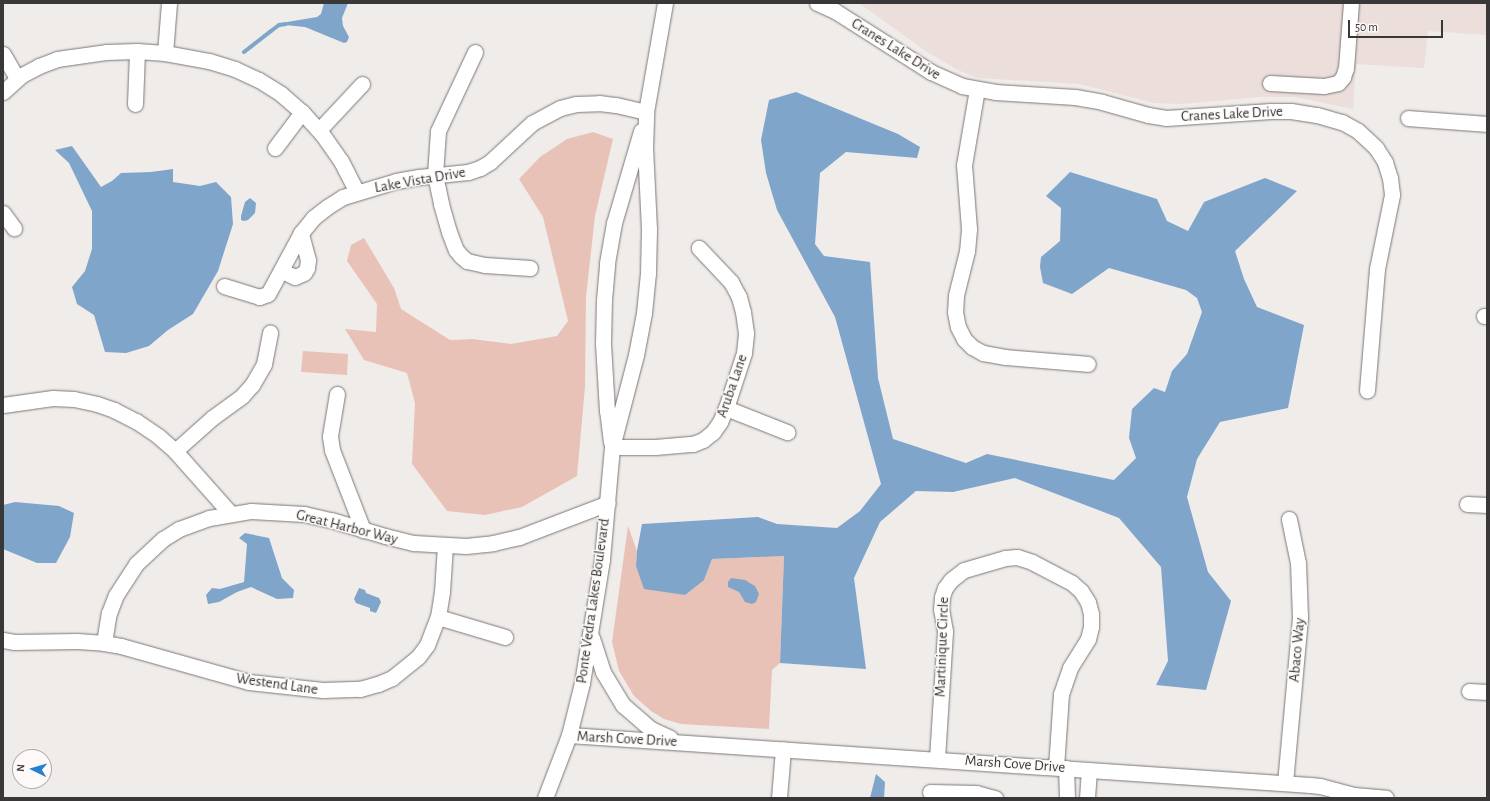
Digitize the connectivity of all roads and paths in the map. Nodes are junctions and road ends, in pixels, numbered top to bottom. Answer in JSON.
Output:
{"nodes":[{"id":1,"x":169,"y":3,"type":"edge"},
{"id":2,"x":665,"y":3,"type":"edge"},
{"id":3,"x":817,"y":3,"type":"edge"},
{"id":4,"x":1352,"y":3,"type":"edge"},
{"id":5,"x":137,"y":52,"type":"junction"},
{"id":6,"x":476,"y":52,"type":"dead end"},
{"id":7,"x":165,"y":53,"type":"junction"},
{"id":8,"x":3,"y":54,"type":"edge"},
{"id":9,"x":17,"y":78,"type":"junction"},
{"id":10,"x":1270,"y":83,"type":"dead end"},
{"id":11,"x":362,"y":84,"type":"dead end"},
{"id":12,"x":977,"y":89,"type":"junction"},
{"id":13,"x":3,"y":92,"type":"edge"},
{"id":14,"x":135,"y":104,"type":"dead end"},
{"id":15,"x":302,"y":112,"type":"junction"},
{"id":16,"x":646,"y":112,"type":"junction"},
{"id":17,"x":1408,"y":118,"type":"dead end"},
{"id":18,"x":1487,"y":124,"type":"edge"},
{"id":19,"x":319,"y":130,"type":"junction"},
{"id":20,"x":275,"y":148,"type":"dead end"},
{"id":21,"x":435,"y":176,"type":"junction"},
{"id":22,"x":358,"y":192,"type":"junction"},
{"id":23,"x":3,"y":213,"type":"edge"},
{"id":24,"x":14,"y":228,"type":"dead end"},
{"id":25,"x":301,"y":233,"type":"junction"},
{"id":26,"x":699,"y":248,"type":"dead end"},
{"id":27,"x":530,"y":268,"type":"dead end"},
{"id":28,"x":282,"y":271,"type":"junction"},
{"id":29,"x":224,"y":286,"type":"dead end"},
{"id":30,"x":270,"y":333,"type":"dead end"},
{"id":31,"x":1088,"y":364,"type":"dead end"},
{"id":32,"x":1368,"y":391,"type":"dead end"},
{"id":33,"x":337,"y":394,"type":"dead end"},
{"id":34,"x":3,"y":405,"type":"edge"},
{"id":35,"x":726,"y":408,"type":"junction"},
{"id":36,"x":787,"y":432,"type":"dead end"},
{"id":37,"x":612,"y":447,"type":"junction"},
{"id":38,"x":175,"y":451,"type":"junction"},
{"id":39,"x":608,"y":503,"type":"junction"},
{"id":40,"x":1467,"y":504,"type":"dead end"},
{"id":41,"x":1487,"y":505,"type":"edge"},
{"id":42,"x":231,"y":514,"type":"junction"},
{"id":43,"x":1289,"y":519,"type":"dead end"},
{"id":44,"x":363,"y":530,"type":"junction"},
{"id":45,"x":445,"y":546,"type":"junction"},
{"id":46,"x":438,"y":618,"type":"junction"},
{"id":47,"x":592,"y":634,"type":"junction"},
{"id":48,"x":505,"y":637,"type":"dead end"},
{"id":49,"x":7,"y":642,"type":"edge"},
{"id":50,"x":104,"y":643,"type":"junction"},
{"id":51,"x":1469,"y":691,"type":"dead end"},
{"id":52,"x":1487,"y":692,"type":"edge"},
{"id":53,"x":569,"y":735,"type":"junction"},
{"id":54,"x":684,"y":742,"type":"junction"},
{"id":55,"x":783,"y":749,"type":"junction"},
{"id":56,"x":937,"y":759,"type":"junction"},
{"id":57,"x":1061,"y":767,"type":"junction"},
{"id":58,"x":1089,"y":770,"type":"junction"},
{"id":59,"x":1285,"y":783,"type":"junction"},
{"id":60,"x":930,"y":792,"type":"dead end"},
{"id":61,"x":545,"y":798,"type":"edge"},
{"id":62,"x":779,"y":798,"type":"edge"},
{"id":63,"x":995,"y":798,"type":"edge"},
{"id":64,"x":1067,"y":798,"type":"edge"},
{"id":65,"x":1087,"y":798,"type":"edge"},
{"id":66,"x":1386,"y":798,"type":"edge"}],
"edges":[{"from":1,"to":7,"type":"street"},
{"from":2,"to":16,"type":"street","name":"Ponte Vedra Lakes Boulevard"},
{"from":3,"to":12,"type":"street","name":"Cranes Lake Drive"},
{"from":4,"to":10,"type":"street"},
{"from":5,"to":7,"type":"street"},
{"from":5,"to":9,"type":"street"},
{"from":5,"to":14,"type":"street"},
{"from":6,"to":21,"type":"street"},
{"from":7,"to":15,"type":"street"},
{"from":8,"to":9,"type":"street"},
{"from":9,"to":13,"type":"street"},
{"from":11,"to":19,"type":"street"},
{"from":12,"to":31,"type":"street"},
{"from":12,"to":32,"type":"street","name":"Cranes Lake Drive"},
{"from":15,"to":19,"type":"street"},
{"from":15,"to":20,"type":"street"},
{"from":16,"to":21,"type":"street","name":"Lake Vista Drive"},
{"from":16,"to":37,"type":"street","name":"Ponte Vedra Lakes Boulevard"},
{"from":16,"to":37,"type":"street","name":"Ponte Vedra Lakes Boulevard"},
{"from":17,"to":18,"type":"street"},
{"from":19,"to":22,"type":"street"},
{"from":21,"to":22,"type":"street","name":"Lake Vista Drive"},
{"from":21,"to":27,"type":"street"},
{"from":22,"to":25,"type":"street","name":"Lake Vista Drive"},
{"from":23,"to":24,"type":"street"},
{"from":25,"to":28,"type":"street","name":"Lake Vista Drive"},
{"from":25,"to":28,"type":"street"},
{"from":26,"to":35,"type":"street","name":"Aruba Lane"},
{"from":28,"to":29,"type":"street","name":"Lake Vista Drive"},
{"from":30,"to":38,"type":"street"},
{"from":33,"to":44,"type":"street"},
{"from":34,"to":38,"type":"street"},
{"from":35,"to":36,"type":"street"},
{"from":35,"to":37,"type":"street","name":"Aruba Lane"},
{"from":37,"to":39,"type":"street","name":"Ponte Vedra Lakes Boulevard"},
{"from":38,"to":42,"type":"street"},
{"from":39,"to":45,"type":"street","name":"Great Harbor Way"},
{"from":39,"to":47,"type":"street","name":"Ponte Vedra Lakes Boulevard"},
{"from":40,"to":41,"type":"street"},
{"from":42,"to":44,"type":"street","name":"Great Harbor Way"},
{"from":42,"to":50,"type":"street","name":"Great Harbor Way"},
{"from":43,"to":59,"type":"street","name":"Abaco Way"},
{"from":44,"to":45,"type":"street","name":"Great Harbor Way"},
{"from":45,"to":46,"type":"street","name":"Westend Lane"},
{"from":46,"to":48,"type":"street"},
{"from":46,"to":50,"type":"street","name":"Westend Lane"},
{"from":47,"to":53,"type":"street","name":"Ponte Vedra Lakes Boulevard"},
{"from":47,"to":54,"type":"street","name":"Marsh Cove Drive"},
{"from":49,"to":50,"type":"street","name":"Westend Lane"},
{"from":51,"to":52,"type":"street"},
{"from":53,"to":54,"type":"street","name":"Marsh Cove Drive"},
{"from":53,"to":61,"type":"street","name":"Ponte Vedra Lakes Boulevard"},
{"from":54,"to":55,"type":"street","name":"Marsh Cove Drive"},
{"from":55,"to":56,"type":"street","name":"Marsh Cove Drive"},
{"from":55,"to":62,"type":"street"},
{"from":56,"to":57,"type":"street","name":"Marsh Cove Drive"},
{"from":56,"to":57,"type":"street","name":"Martinique Circle"},
{"from":57,"to":58,"type":"street","name":"Marsh Cove Drive"},
{"from":57,"to":64,"type":"street","name":"Martinique Circle"},
{"from":58,"to":59,"type":"street","name":"Marsh Cove Drive"},
{"from":58,"to":65,"type":"street"},
{"from":59,"to":66,"type":"street","name":"Marsh Cove Drive"},
{"from":60,"to":63,"type":"street"}]}
